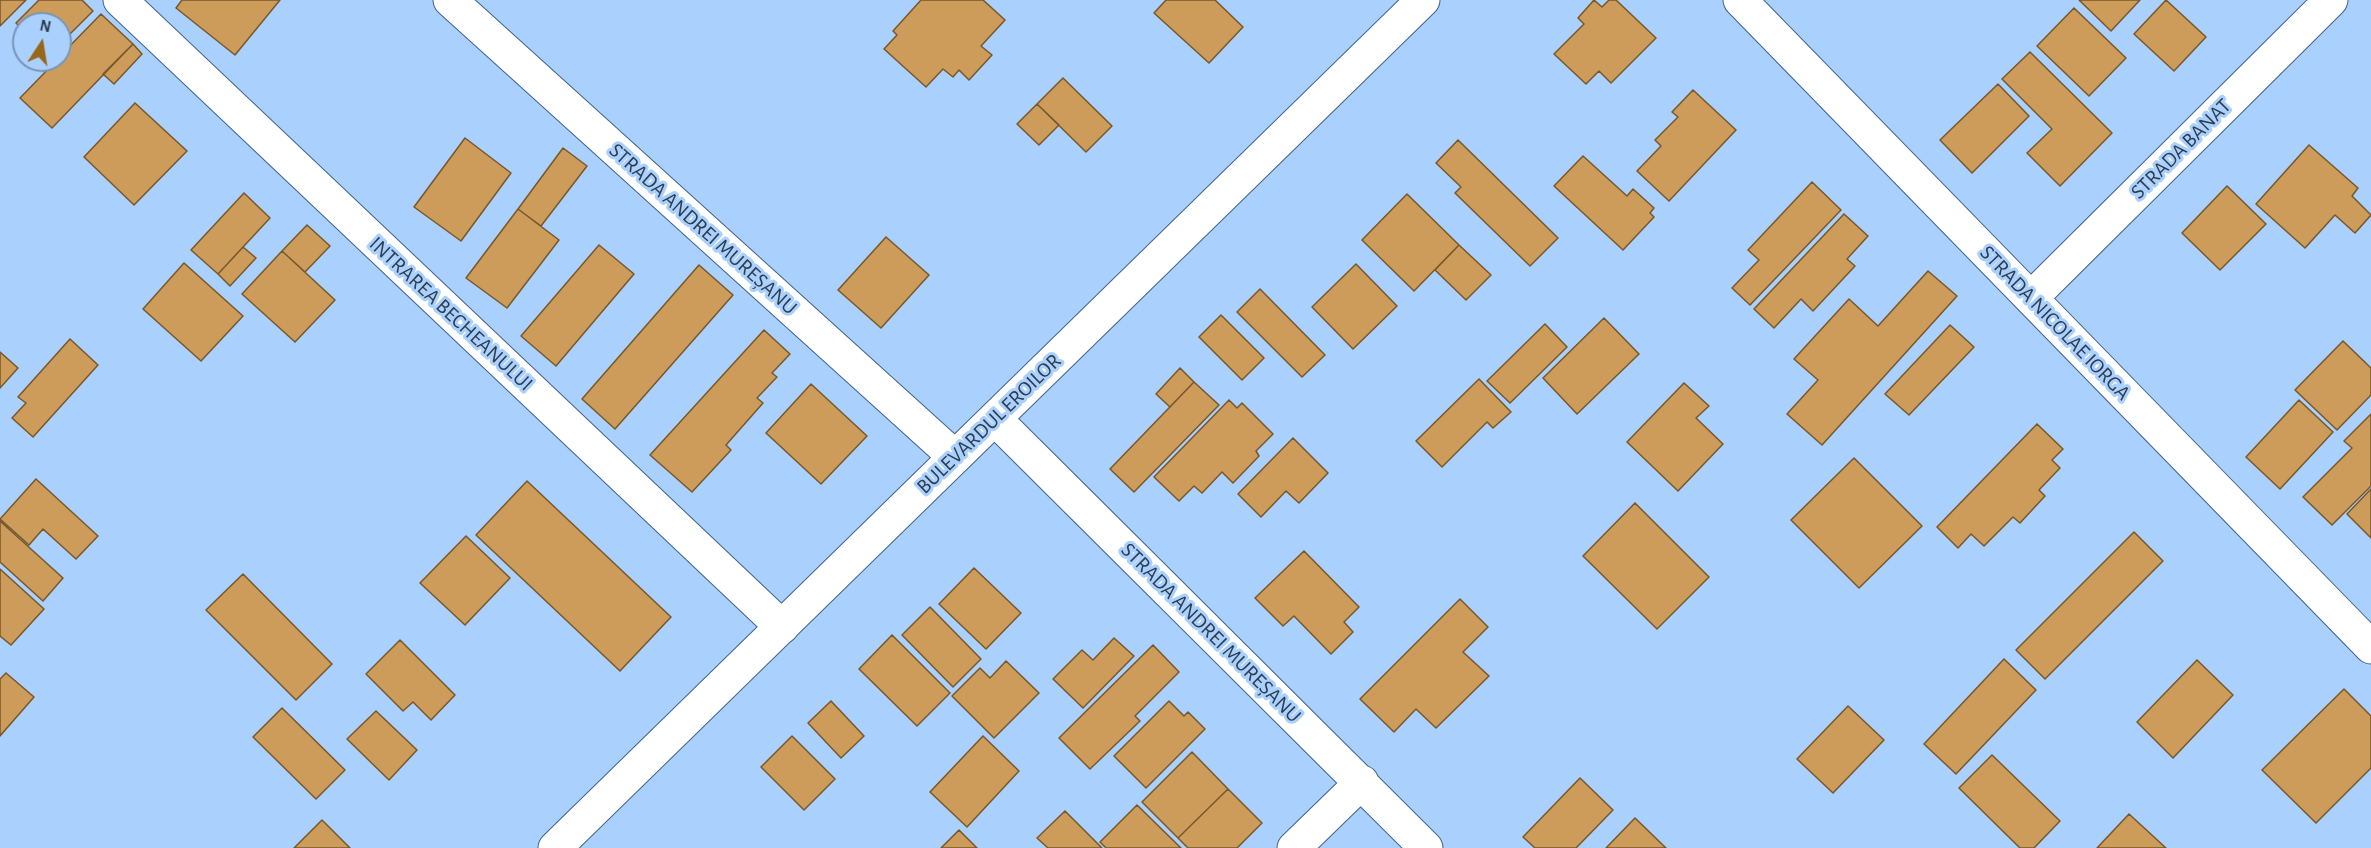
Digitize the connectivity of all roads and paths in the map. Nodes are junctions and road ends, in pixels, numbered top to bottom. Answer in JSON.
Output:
{"nodes":[{"id":1,"x":120,"y":0,"type":"edge"},
{"id":2,"x":450,"y":0,"type":"edge"},
{"id":3,"x":1423,"y":0,"type":"edge"},
{"id":4,"x":1740,"y":0,"type":"edge"},
{"id":5,"x":2331,"y":0,"type":"edge"},
{"id":6,"x":2031,"y":298,"type":"junction"},
{"id":7,"x":995,"y":419,"type":"junction"},
{"id":8,"x":955,"y":457,"type":"junction"},
{"id":9,"x":782,"y":627,"type":"junction"},
{"id":10,"x":2371,"y":647,"type":"edge"},
{"id":11,"x":1362,"y":782,"type":"junction"},
{"id":12,"x":555,"y":848,"type":"edge"},
{"id":13,"x":1294,"y":848,"type":"edge"},
{"id":14,"x":1426,"y":848,"type":"edge"}],
"edges":[{"from":1,"to":9,"type":"street","name":"INTRAREA BECHEANULUI"},
{"from":2,"to":8,"type":"street","name":"STRADA ANDREI MUREȘANU"},
{"from":3,"to":7,"type":"street","name":"BULEVARDUL EROILOR"},
{"from":4,"to":6,"type":"street","name":"STRADA NICOLAE IORGA"},
{"from":5,"to":6,"type":"street","name":"STRADA BANAT"},
{"from":6,"to":10,"type":"street","name":"STRADA NICOLAE IORGA"},
{"from":7,"to":8,"type":"street","name":"BULEVARDUL EROILOR"},
{"from":7,"to":11,"type":"street","name":"STRADA ANDREI MUREȘANU"},
{"from":8,"to":9,"type":"street","name":"BULEVARDUL EROILOR"},
{"from":9,"to":12,"type":"street","name":"BULEVARDUL EROILOR"},
{"from":11,"to":13,"type":"street"},
{"from":11,"to":14,"type":"street","name":"STRADA ANDREI MUREȘANU"}]}
